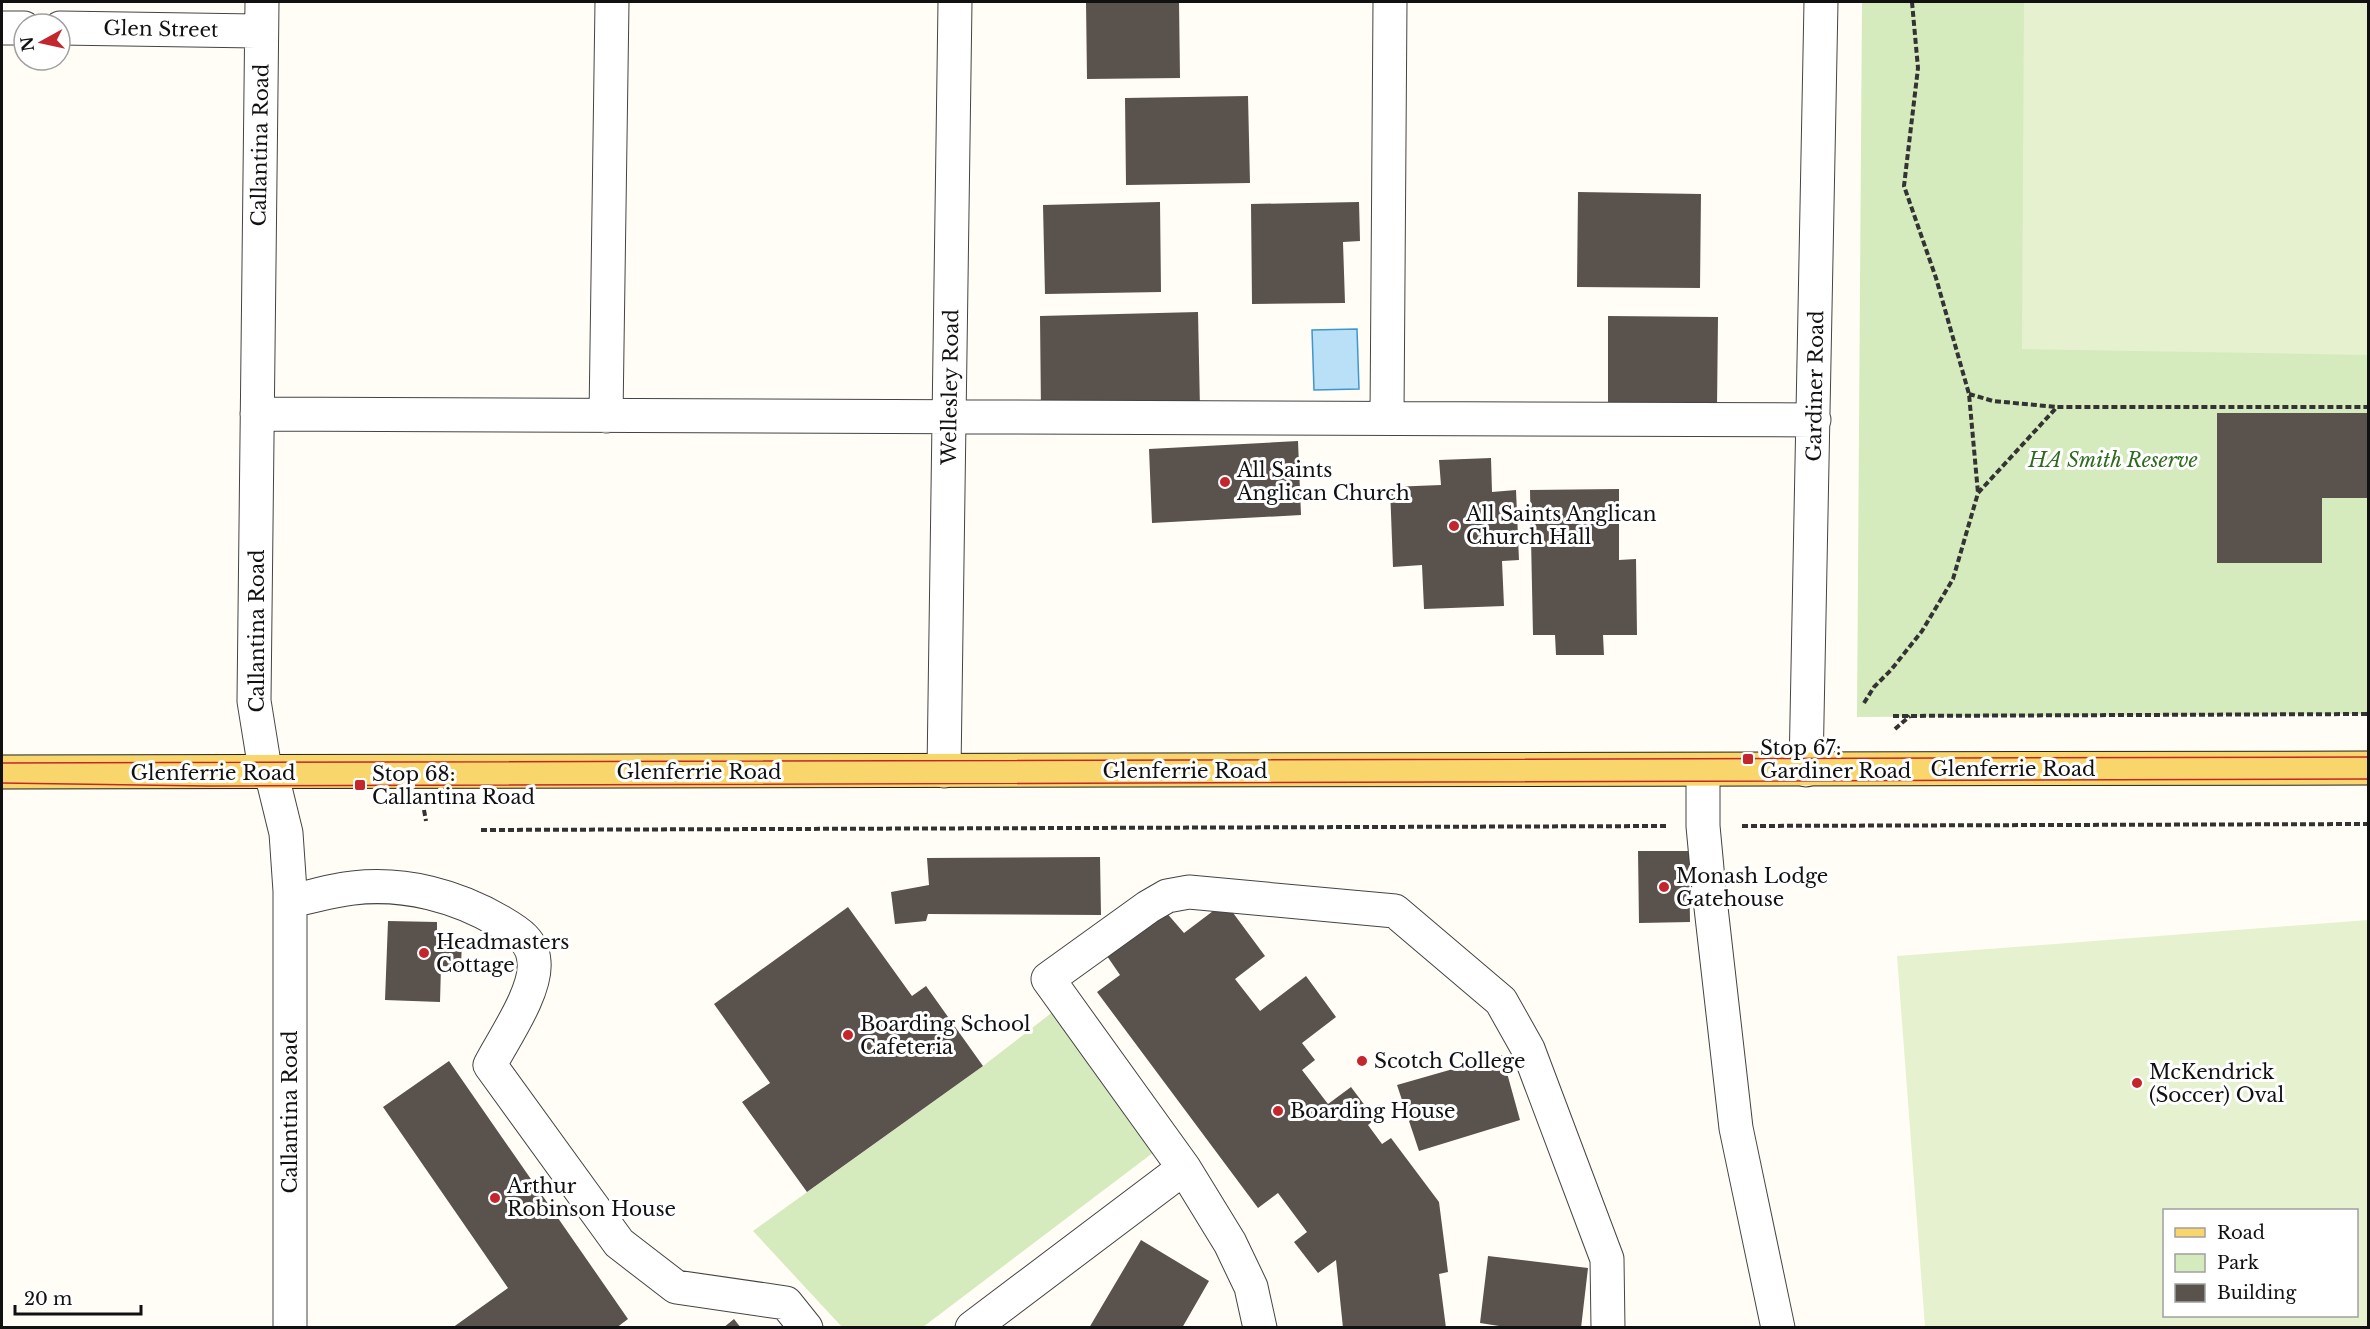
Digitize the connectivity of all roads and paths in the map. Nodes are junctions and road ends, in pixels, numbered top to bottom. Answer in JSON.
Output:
{"nodes":[{"id":1,"x":612,"y":2,"type":"edge"},
{"id":2,"x":955,"y":2,"type":"edge"},
{"id":3,"x":1390,"y":2,"type":"edge"},
{"id":4,"x":1821,"y":2,"type":"edge"},
{"id":5,"x":1912,"y":2,"type":"edge"},
{"id":6,"x":261,"y":16,"type":"edge"},
{"id":7,"x":72,"y":27,"type":"edge"},
{"id":8,"x":1969,"y":394,"type":"junction"},
{"id":9,"x":2057,"y":407,"type":"junction"},
{"id":10,"x":2368,"y":407,"type":"edge"},
{"id":11,"x":257,"y":414,"type":"junction"},
{"id":12,"x":950,"y":415,"type":"junction"},
{"id":13,"x":606,"y":416,"type":"junction"},
{"id":14,"x":1387,"y":416,"type":"junction"},
{"id":15,"x":1814,"y":420,"type":"junction"},
{"id":16,"x":1978,"y":493,"type":"junction"},
{"id":17,"x":1864,"y":703,"type":"dead end"},
{"id":18,"x":2368,"y":714,"type":"edge"},
{"id":19,"x":1893,"y":716,"type":"dead end"},
{"id":20,"x":1910,"y":716,"type":"junction"},
{"id":21,"x":1893,"y":731,"type":"dead end"},
{"id":22,"x":2368,"y":768,"type":"edge"},
{"id":23,"x":1702,"y":770,"type":"junction"},
{"id":24,"x":1806,"y":770,"type":"junction"},
{"id":25,"x":944,"y":771,"type":"junction"},
{"id":26,"x":2,"y":772,"type":"edge"},
{"id":27,"x":269,"y":773,"type":"junction"},
{"id":28,"x":2368,"y":824,"type":"edge"},
{"id":29,"x":1703,"y":826,"type":"junction"},
{"id":30,"x":482,"y":830,"type":"dead end"},
{"id":31,"x":290,"y":901,"type":"junction"},
{"id":32,"x":1184,"y":1168,"type":"junction"},
{"id":33,"x":290,"y":1328,"type":"edge"},
{"id":34,"x":806,"y":1328,"type":"edge"},
{"id":35,"x":972,"y":1328,"type":"edge"},
{"id":36,"x":1260,"y":1328,"type":"edge"},
{"id":37,"x":1608,"y":1328,"type":"edge"},
{"id":38,"x":1778,"y":1328,"type":"edge"}],
"edges":[{"from":1,"to":13,"type":"street"},
{"from":2,"to":12,"type":"street","name":"Wellesley Road"},
{"from":3,"to":14,"type":"street"},
{"from":4,"to":15,"type":"street","name":"Gardiner Road"},
{"from":5,"to":8,"type":"path"},
{"from":6,"to":7,"type":"street","name":"Glen Street"},
{"from":6,"to":11,"type":"street","name":"Callantina Road"},
{"from":8,"to":9,"type":"path"},
{"from":8,"to":16,"type":"path"},
{"from":9,"to":10,"type":"path"},
{"from":9,"to":16,"type":"path"},
{"from":11,"to":13,"type":"street"},
{"from":11,"to":27,"type":"street","name":"Callantina Road"},
{"from":12,"to":13,"type":"street"},
{"from":12,"to":14,"type":"street"},
{"from":12,"to":25,"type":"street","name":"Wellesley Road"},
{"from":14,"to":15,"type":"street"},
{"from":15,"to":24,"type":"street","name":"Gardiner Road"},
{"from":16,"to":17,"type":"path"},
{"from":18,"to":20,"type":"path"},
{"from":19,"to":20,"type":"path"},
{"from":20,"to":21,"type":"path"},
{"from":22,"to":24,"type":"main road","name":"Glenferrie Road"},
{"from":23,"to":24,"type":"main road","name":"Glenferrie Road"},
{"from":23,"to":25,"type":"main road","name":"Glenferrie Road"},
{"from":23,"to":29,"type":"street"},
{"from":25,"to":27,"type":"main road","name":"Glenferrie Road"},
{"from":26,"to":27,"type":"main road","name":"Glenferrie Road"},
{"from":27,"to":31,"type":"street","name":"Callantina Road"},
{"from":28,"to":29,"type":"path"},
{"from":29,"to":30,"type":"path"},
{"from":29,"to":38,"type":"street"},
{"from":31,"to":33,"type":"street","name":"Callantina Road"},
{"from":31,"to":34,"type":"street"},
{"from":32,"to":35,"type":"street"},
{"from":32,"to":36,"type":"street"},
{"from":32,"to":37,"type":"street"}]}
